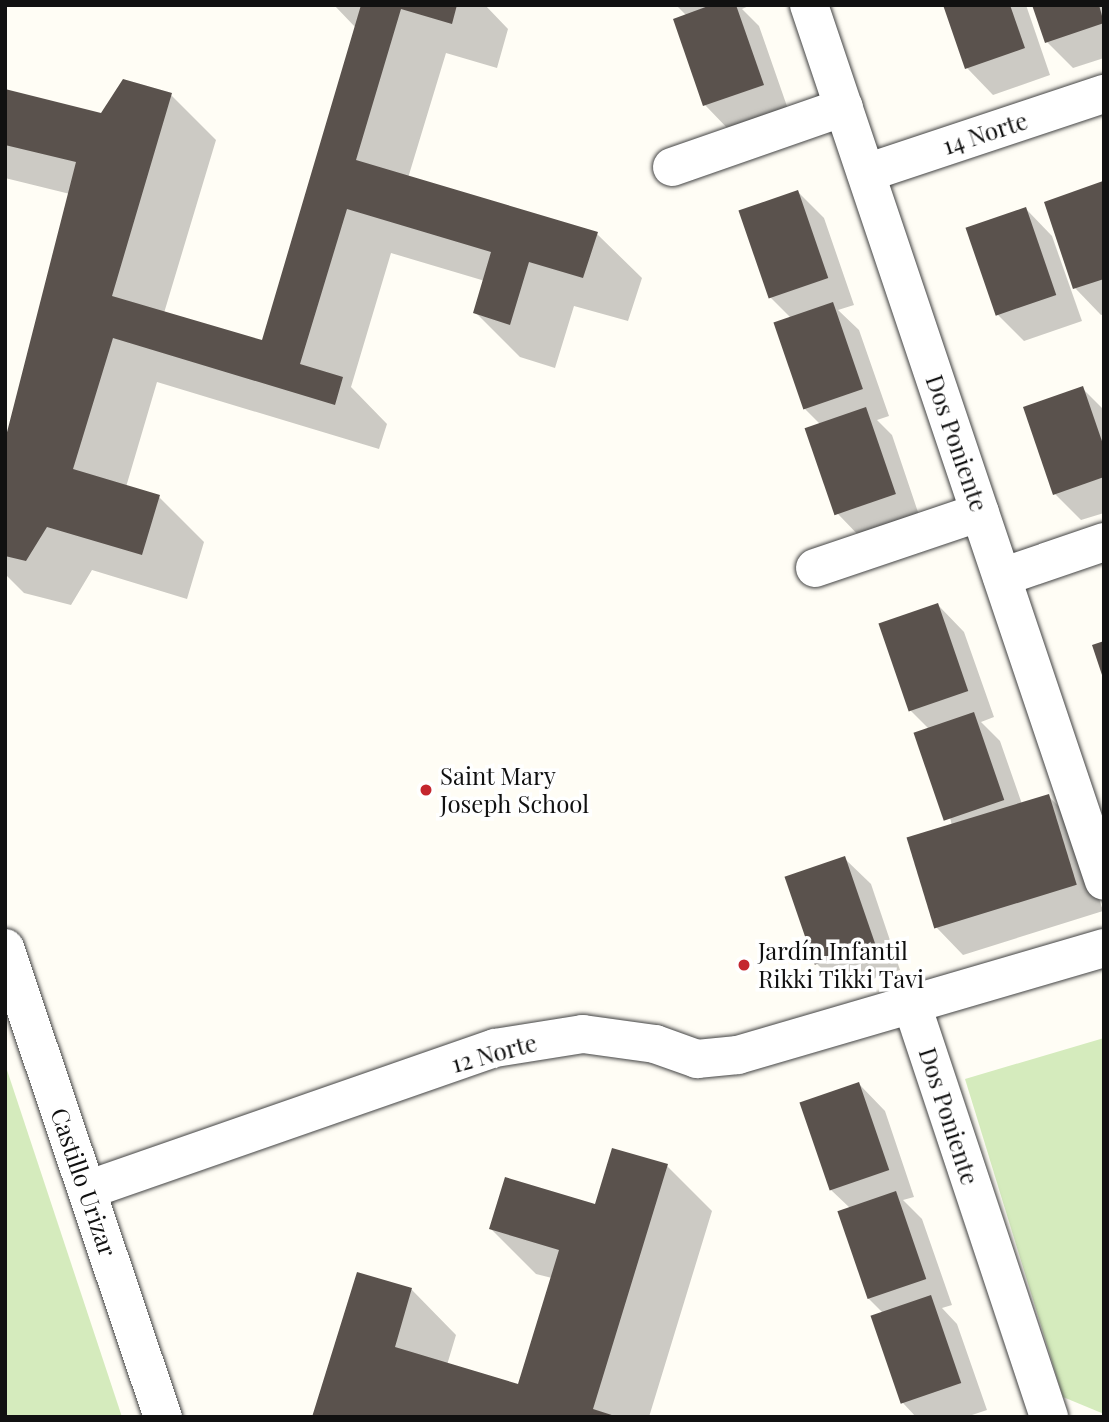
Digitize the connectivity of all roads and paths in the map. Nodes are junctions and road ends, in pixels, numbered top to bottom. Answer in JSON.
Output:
{"nodes":[{"id":1,"x":809,"y":5,"type":"edge"},
{"id":2,"x":1104,"y":94,"type":"edge"},
{"id":3,"x":844,"y":107,"type":"junction"},
{"id":4,"x":672,"y":167,"type":"dead end"},
{"id":5,"x":866,"y":173,"type":"junction"},
{"id":6,"x":980,"y":512,"type":"junction"},
{"id":7,"x":1104,"y":542,"type":"edge"},
{"id":8,"x":815,"y":568,"type":"dead end"},
{"id":9,"x":1002,"y":577,"type":"junction"},
{"id":10,"x":1104,"y":881,"type":"edge"},
{"id":11,"x":5,"y":948,"type":"edge"},
{"id":12,"x":1104,"y":948,"type":"edge"},
{"id":13,"x":912,"y":1005,"type":"junction"},
{"id":14,"x":87,"y":1190,"type":"junction"},
{"id":15,"x":1038,"y":1414,"type":"edge"},
{"id":16,"x":163,"y":1417,"type":"edge"}],
"edges":[{"from":1,"to":3,"type":"street","name":"Dos Poniente"},
{"from":2,"to":5,"type":"street","name":"14 Norte"},
{"from":3,"to":4,"type":"street"},
{"from":3,"to":5,"type":"street","name":"Dos Poniente"},
{"from":5,"to":6,"type":"street","name":"Dos Poniente"},
{"from":6,"to":8,"type":"street"},
{"from":6,"to":9,"type":"street","name":"Dos Poniente"},
{"from":7,"to":9,"type":"street"},
{"from":9,"to":10,"type":"street","name":"Dos Poniente"},
{"from":11,"to":14,"type":"street","name":"Castillo Urizar"},
{"from":12,"to":13,"type":"street"},
{"from":13,"to":14,"type":"street","name":"12 Norte"},
{"from":13,"to":15,"type":"street","name":"Dos Poniente"},
{"from":14,"to":16,"type":"street","name":"Castillo Urizar"}]}
